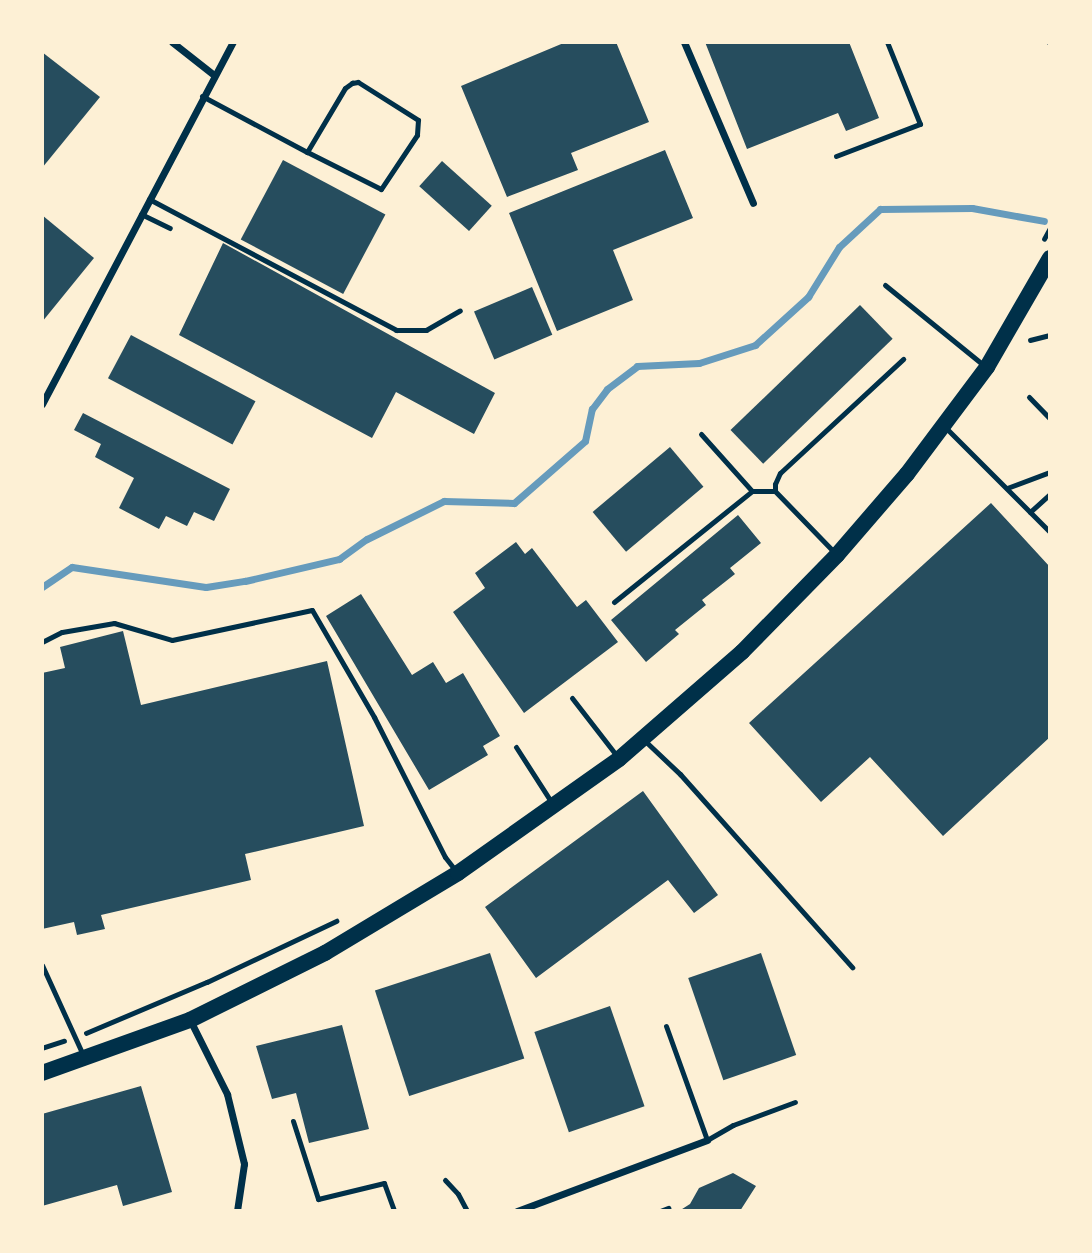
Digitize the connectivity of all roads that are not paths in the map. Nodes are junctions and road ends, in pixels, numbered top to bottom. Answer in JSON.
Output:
{"nodes":[{"id":1,"x":172,"y":42,"type":"edge"},
{"id":2,"x":233,"y":42,"type":"edge"},
{"id":3,"x":684,"y":42,"type":"edge"},
{"id":4,"x":887,"y":42,"type":"edge"},
{"id":5,"x":214,"y":75,"type":"junction"},
{"id":6,"x":202,"y":96,"type":"junction"},
{"id":7,"x":307,"y":152,"type":"junction"},
{"id":8,"x":836,"y":156,"type":"dead end"},
{"id":9,"x":149,"y":199,"type":"junction"},
{"id":10,"x":753,"y":203,"type":"dead end"},
{"id":11,"x":141,"y":214,"type":"junction"},
{"id":12,"x":170,"y":228,"type":"dead end"},
{"id":13,"x":1050,"y":258,"type":"edge"},
{"id":14,"x":885,"y":285,"type":"dead end"},
{"id":15,"x":460,"y":310,"type":"dead end"},
{"id":16,"x":903,"y":359,"type":"dead end"},
{"id":17,"x":987,"y":367,"type":"junction"},
{"id":18,"x":1029,"y":397,"type":"dead end"},
{"id":19,"x":42,"y":404,"type":"edge"},
{"id":20,"x":1050,"y":419,"type":"edge"},
{"id":21,"x":944,"y":425,"type":"junction"},
{"id":22,"x":701,"y":434,"type":"dead end"},
{"id":23,"x":1050,"y":472,"type":"edge"},
{"id":24,"x":1007,"y":488,"type":"junction"},
{"id":25,"x":775,"y":491,"type":"junction"},
{"id":26,"x":752,"y":492,"type":"junction"},
{"id":27,"x":1050,"y":494,"type":"edge"},
{"id":28,"x":1030,"y":512,"type":"junction"},
{"id":29,"x":1050,"y":532,"type":"edge"},
{"id":30,"x":837,"y":555,"type":"junction"},
{"id":31,"x":614,"y":602,"type":"dead end"},
{"id":32,"x":42,"y":642,"type":"edge"},
{"id":33,"x":572,"y":698,"type":"dead end"},
{"id":34,"x":643,"y":738,"type":"junction"},
{"id":35,"x":516,"y":747,"type":"dead end"},
{"id":36,"x":619,"y":759,"type":"junction"},
{"id":37,"x":554,"y":806,"type":"junction"},
{"id":38,"x":458,"y":873,"type":"junction"},
{"id":39,"x":42,"y":965,"type":"edge"},
{"id":40,"x":852,"y":967,"type":"dead end"},
{"id":41,"x":190,"y":1020,"type":"junction"},
{"id":42,"x":666,"y":1026,"type":"dead end"},
{"id":43,"x":84,"y":1058,"type":"junction"},
{"id":44,"x":42,"y":1073,"type":"edge"},
{"id":45,"x":795,"y":1102,"type":"dead end"},
{"id":46,"x":293,"y":1121,"type":"dead end"},
{"id":47,"x":707,"y":1140,"type":"junction"},
{"id":48,"x":445,"y":1180,"type":"dead end"},
{"id":49,"x":668,"y":1208,"type":"dead end"},
{"id":50,"x":237,"y":1211,"type":"edge"},
{"id":51,"x":394,"y":1211,"type":"edge"},
{"id":52,"x":467,"y":1211,"type":"edge"},
{"id":53,"x":517,"y":1211,"type":"edge"},
{"id":54,"x":660,"y":1211,"type":"edge"}],
"edges":[{"from":1,"to":5,"type":"street"},
{"from":2,"to":5,"type":"street"},
{"from":3,"to":10,"type":"street"},
{"from":4,"to":8,"type":"lane"},
{"from":5,"to":6,"type":"street"},
{"from":6,"to":7,"type":"lane"},
{"from":6,"to":9,"type":"street"},
{"from":7,"to":7,"type":"lane"},
{"from":9,"to":11,"type":"street"},
{"from":9,"to":15,"type":"lane"},
{"from":11,"to":12,"type":"lane"},
{"from":11,"to":19,"type":"street"},
{"from":13,"to":17,"type":"main road"},
{"from":14,"to":17,"type":"lane"},
{"from":16,"to":25,"type":"lane"},
{"from":17,"to":21,"type":"main road"},
{"from":18,"to":20,"type":"lane"},
{"from":21,"to":24,"type":"lane"},
{"from":21,"to":30,"type":"main road"},
{"from":22,"to":26,"type":"lane"},
{"from":23,"to":24,"type":"lane"},
{"from":24,"to":28,"type":"lane"},
{"from":25,"to":26,"type":"lane"},
{"from":25,"to":30,"type":"lane"},
{"from":26,"to":31,"type":"lane"},
{"from":27,"to":28,"type":"lane"},
{"from":28,"to":29,"type":"lane"},
{"from":30,"to":34,"type":"main road"},
{"from":32,"to":38,"type":"lane"},
{"from":33,"to":36,"type":"lane"},
{"from":34,"to":36,"type":"main road"},
{"from":34,"to":40,"type":"lane"},
{"from":35,"to":37,"type":"lane"},
{"from":36,"to":37,"type":"main road"},
{"from":37,"to":38,"type":"main road"},
{"from":38,"to":41,"type":"main road"},
{"from":39,"to":43,"type":"lane"},
{"from":41,"to":43,"type":"main road"},
{"from":41,"to":50,"type":"street"},
{"from":42,"to":47,"type":"lane"},
{"from":43,"to":44,"type":"main road"},
{"from":45,"to":47,"type":"lane"},
{"from":46,"to":51,"type":"lane"},
{"from":47,"to":53,"type":"street"},
{"from":48,"to":52,"type":"lane"},
{"from":49,"to":54,"type":"lane"}]}
